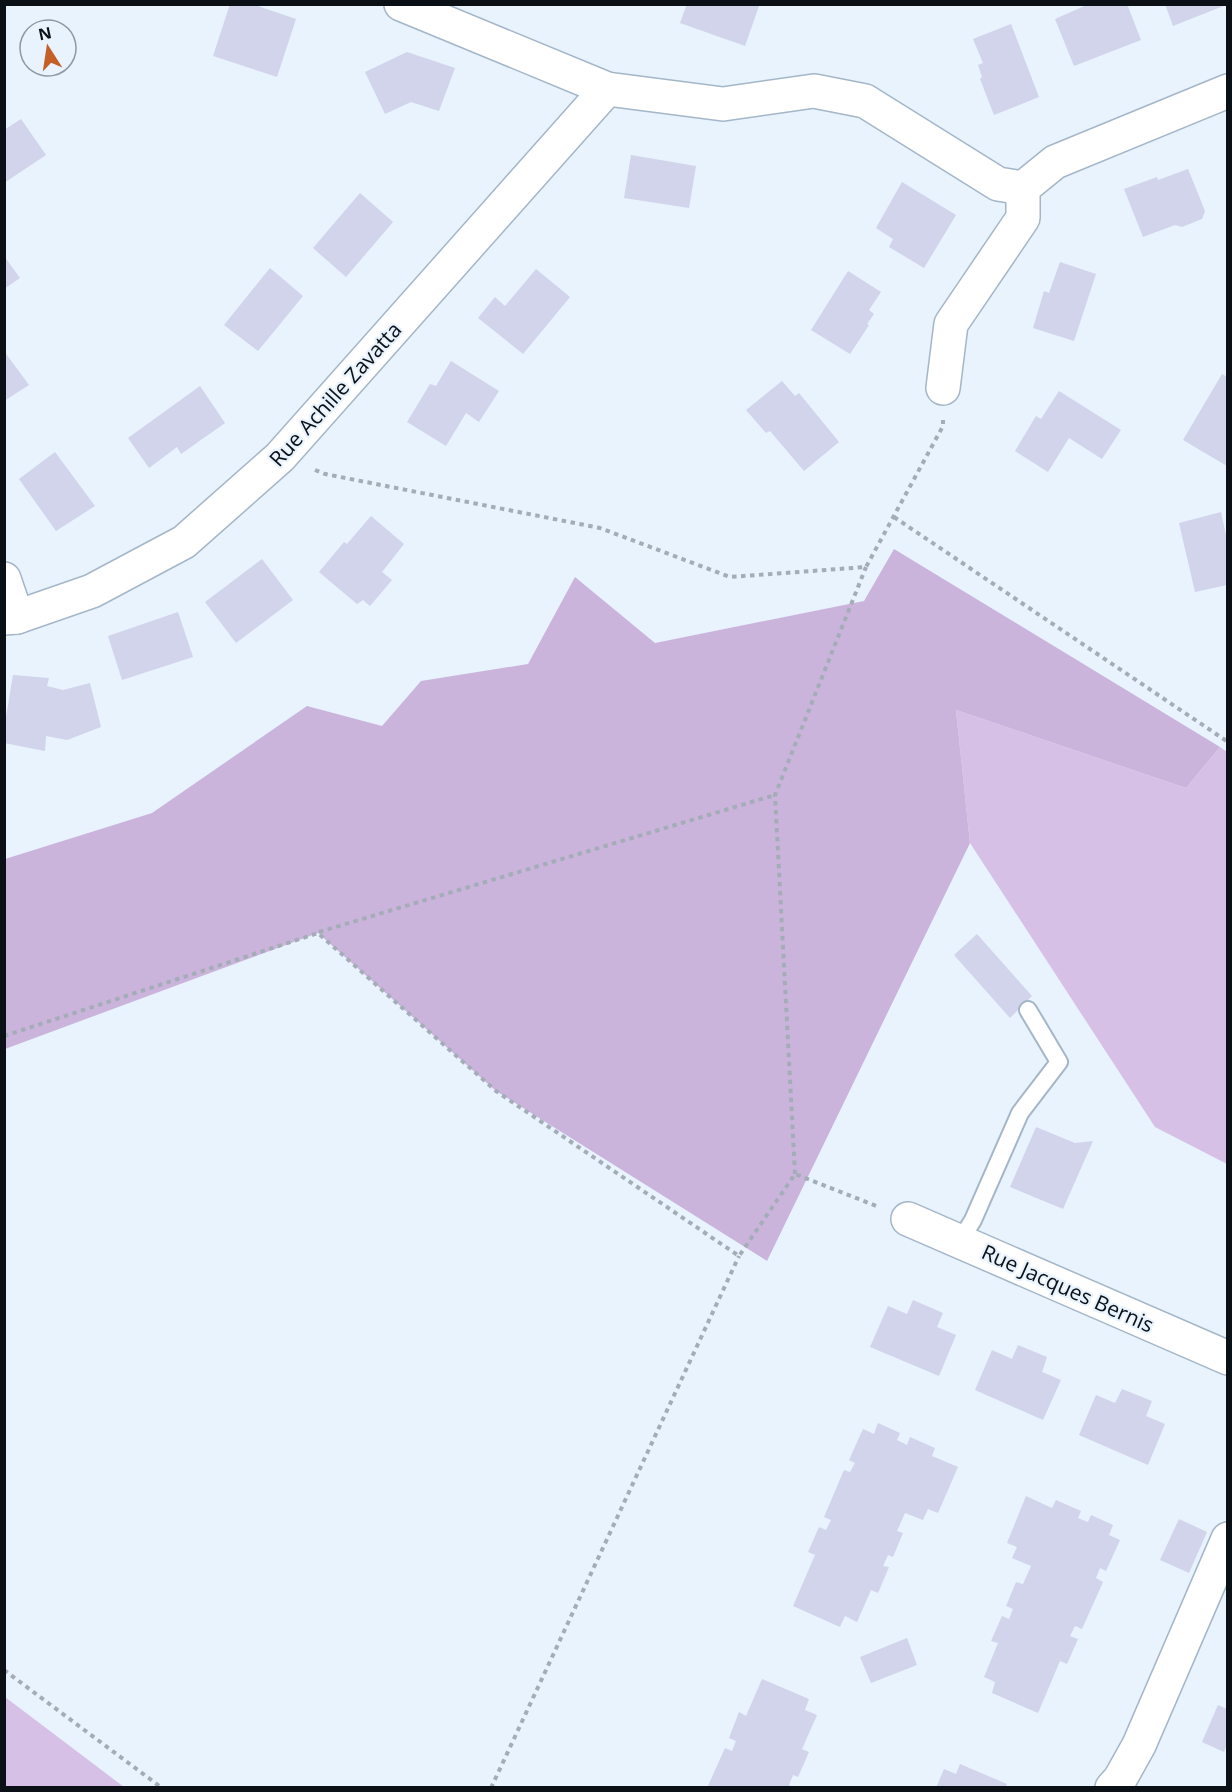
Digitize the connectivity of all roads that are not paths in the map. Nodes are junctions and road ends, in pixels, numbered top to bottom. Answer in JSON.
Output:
{"nodes":[{"id":1,"x":400,"y":4,"type":"edge"},
{"id":2,"x":607,"y":89,"type":"junction"},
{"id":3,"x":1227,"y":91,"type":"edge"},
{"id":4,"x":1023,"y":188,"type":"junction"},
{"id":5,"x":943,"y":388,"type":"road end"},
{"id":6,"x":4,"y":579,"type":"edge"},
{"id":7,"x":10,"y":617,"type":"edge"},
{"id":8,"x":1028,"y":1010,"type":"dead end"},
{"id":9,"x":908,"y":1219,"type":"road end"},
{"id":10,"x":960,"y":1241,"type":"junction"},
{"id":11,"x":1227,"y":1358,"type":"edge"},
{"id":12,"x":1227,"y":1539,"type":"edge"},
{"id":13,"x":1124,"y":1785,"type":"edge"}],
"edges":[{"from":1,"to":2,"type":"street"},
{"from":2,"to":4,"type":"street"},
{"from":2,"to":7,"type":"street","name":"Rue Achille Zavatta"},
{"from":3,"to":4,"type":"street"},
{"from":4,"to":5,"type":"street"},
{"from":6,"to":7,"type":"street"},
{"from":8,"to":10,"type":"lane"},
{"from":9,"to":10,"type":"street","name":"Rue Jacques Bernis"},
{"from":10,"to":11,"type":"street","name":"Rue Jacques Bernis"},
{"from":12,"to":13,"type":"street"}]}
